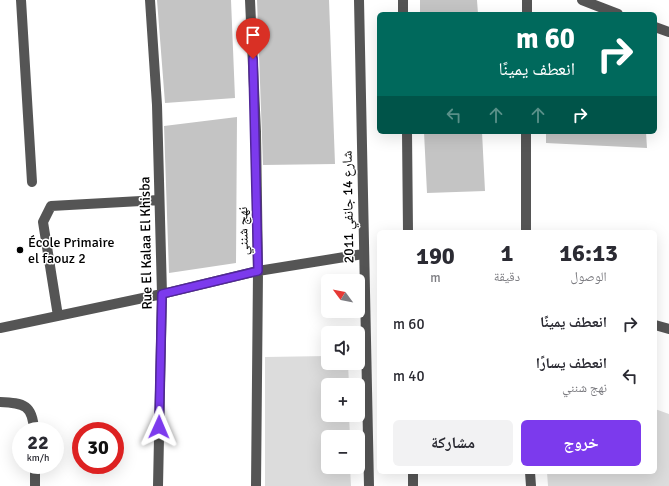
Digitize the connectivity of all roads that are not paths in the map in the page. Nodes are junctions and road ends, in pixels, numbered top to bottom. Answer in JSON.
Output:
{"nodes":[{"id":1,"x":21,"y":0,"type":"edge"},
{"id":2,"x":150,"y":0,"type":"edge"},
{"id":3,"x":250,"y":0,"type":"edge"},
{"id":4,"x":359,"y":0,"type":"edge"},
{"id":5,"x":402,"y":0,"type":"edge"},
{"id":6,"x":527,"y":0,"type":"edge"},
{"id":7,"x":582,"y":0,"type":"edge"},
{"id":8,"x":403,"y":12,"type":"edge"},
{"id":9,"x":527,"y":12,"type":"edge"},
{"id":10,"x":613,"y":12,"type":"edge"},
{"id":11,"x":657,"y":29,"type":"edge"},
{"id":12,"x":669,"y":32,"type":"edge"},
{"id":13,"x":407,"y":134,"type":"edge"},
{"id":14,"x":526,"y":134,"type":"edge"},
{"id":15,"x":32,"y":182,"type":"dead end"},
{"id":16,"x":159,"y":200,"type":"junction"},
{"id":17,"x":408,"y":230,"type":"edge"},
{"id":18,"x":526,"y":230,"type":"edge"},
{"id":19,"x":363,"y":254,"type":"junction"},
{"id":20,"x":258,"y":271,"type":"junction"},
{"id":21,"x":162,"y":294,"type":"junction"},
{"id":22,"x":58,"y":316,"type":"junction"},
{"id":23,"x":657,"y":326,"type":"edge"},
{"id":24,"x":0,"y":328,"type":"edge"},
{"id":25,"x":669,"y":329,"type":"edge"},
{"id":26,"x":0,"y":402,"type":"edge"},
{"id":27,"x":34,"y":422,"type":"edge"},
{"id":28,"x":35,"y":474,"type":"edge"},
{"id":29,"x":413,"y":474,"type":"edge"},
{"id":30,"x":530,"y":474,"type":"edge"},
{"id":31,"x":35,"y":486,"type":"edge"},
{"id":32,"x":158,"y":486,"type":"edge"},
{"id":33,"x":256,"y":486,"type":"edge"},
{"id":34,"x":369,"y":486,"type":"edge"},
{"id":35,"x":413,"y":486,"type":"edge"},
{"id":36,"x":531,"y":486,"type":"edge"}],
"edges":[{"from":1,"to":15,"type":"street"},
{"from":2,"to":16,"type":"street","name":"Rue El Kalaa El Khisba"},
{"from":3,"to":20,"type":"street","name":"نهج شنني"},
{"from":4,"to":19,"type":"street","name":"شارع 14 جانفي 2011"},
{"from":5,"to":8,"type":"street"},
{"from":6,"to":9,"type":"street"},
{"from":7,"to":10,"type":"street"},
{"from":11,"to":12,"type":"street"},
{"from":13,"to":17,"type":"street"},
{"from":14,"to":18,"type":"street"},
{"from":16,"to":21,"type":"street","name":"Rue El Kalaa El Khisba"},
{"from":16,"to":22,"type":"street"},
{"from":19,"to":20,"type":"street"},
{"from":19,"to":34,"type":"street","name":"شارع 14 جانفي 2011"},
{"from":20,"to":21,"type":"street"},
{"from":20,"to":33,"type":"street","name":"نهج شنني"},
{"from":21,"to":22,"type":"street"},
{"from":21,"to":32,"type":"street","name":"Rue El Kalaa El Khisba"},
{"from":22,"to":24,"type":"street"},
{"from":23,"to":25,"type":"street"},
{"from":26,"to":27,"type":"street"},
{"from":28,"to":31,"type":"street"},
{"from":29,"to":35,"type":"street"},
{"from":30,"to":36,"type":"street"}]}
